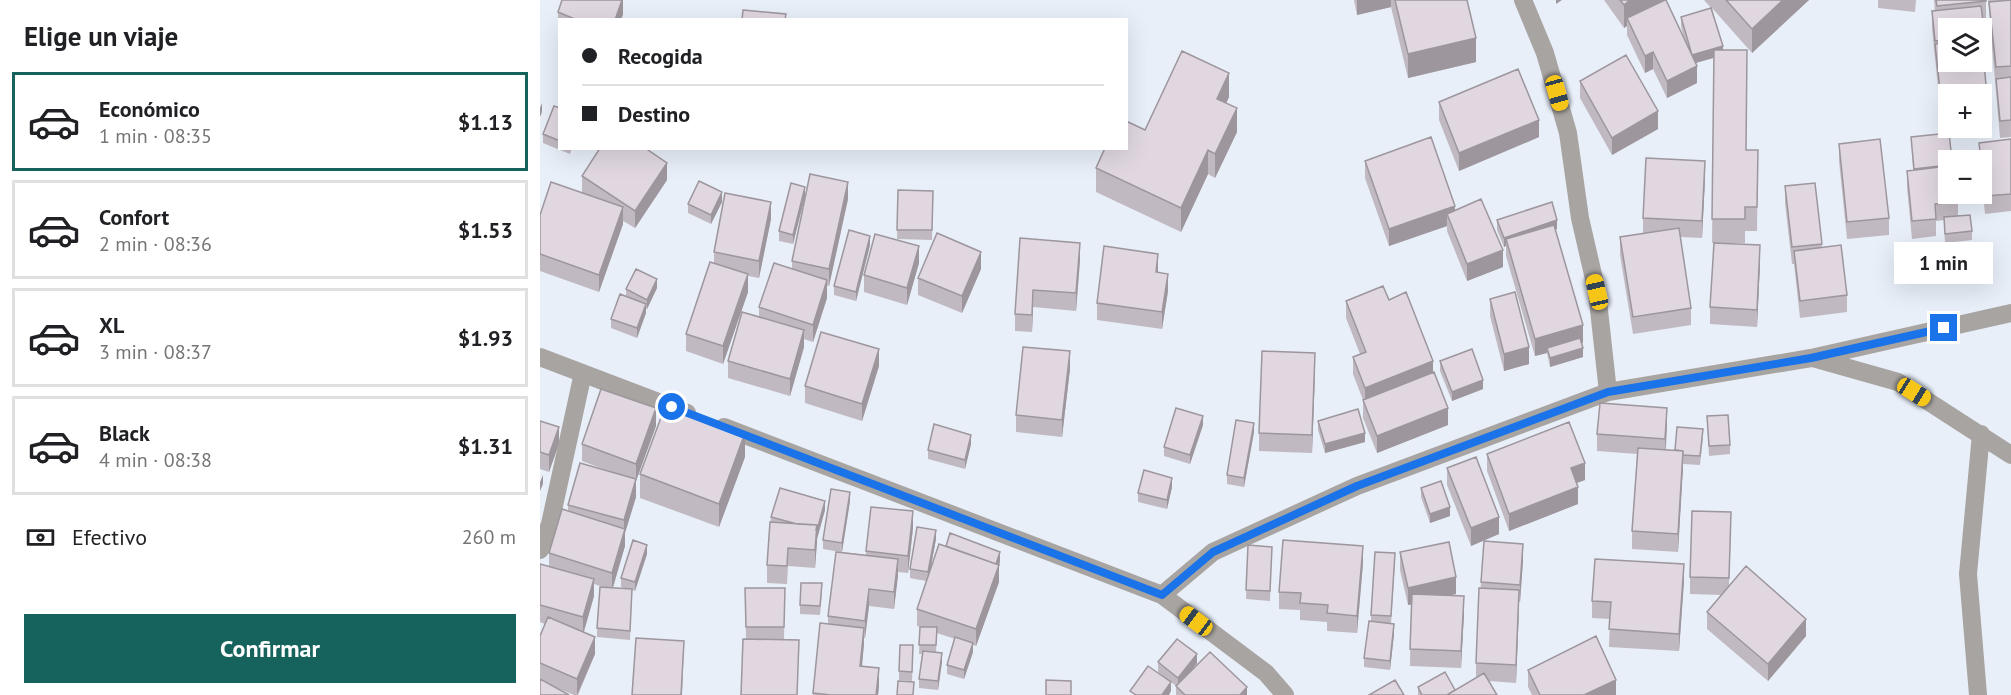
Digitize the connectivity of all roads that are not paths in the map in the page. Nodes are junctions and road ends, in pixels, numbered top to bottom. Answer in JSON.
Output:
{"nodes":[{"id":1,"x":1523,"y":0,"type":"edge"},
{"id":2,"x":2011,"y":313,"type":"edge"},
{"id":3,"x":540,"y":357,"type":"edge"},
{"id":4,"x":1811,"y":358,"type":"junction"},
{"id":5,"x":583,"y":373,"type":"junction"},
{"id":6,"x":1608,"y":392,"type":"junction"},
{"id":7,"x":1981,"y":434,"type":"junction"},
{"id":8,"x":2011,"y":455,"type":"edge"},
{"id":9,"x":540,"y":550,"type":"edge"},
{"id":10,"x":1162,"y":595,"type":"junction"},
{"id":11,"x":1285,"y":695,"type":"edge"},
{"id":12,"x":1978,"y":695,"type":"edge"}],
"edges":[{"from":1,"to":6,"type":"street"},
{"from":2,"to":4,"type":"street"},
{"from":3,"to":5,"type":"street"},
{"from":4,"to":6,"type":"street"},
{"from":4,"to":7,"type":"street"},
{"from":5,"to":9,"type":"street"},
{"from":5,"to":10,"type":"street"},
{"from":6,"to":10,"type":"street"},
{"from":7,"to":8,"type":"street"},
{"from":7,"to":12,"type":"street"},
{"from":10,"to":11,"type":"street"}]}
